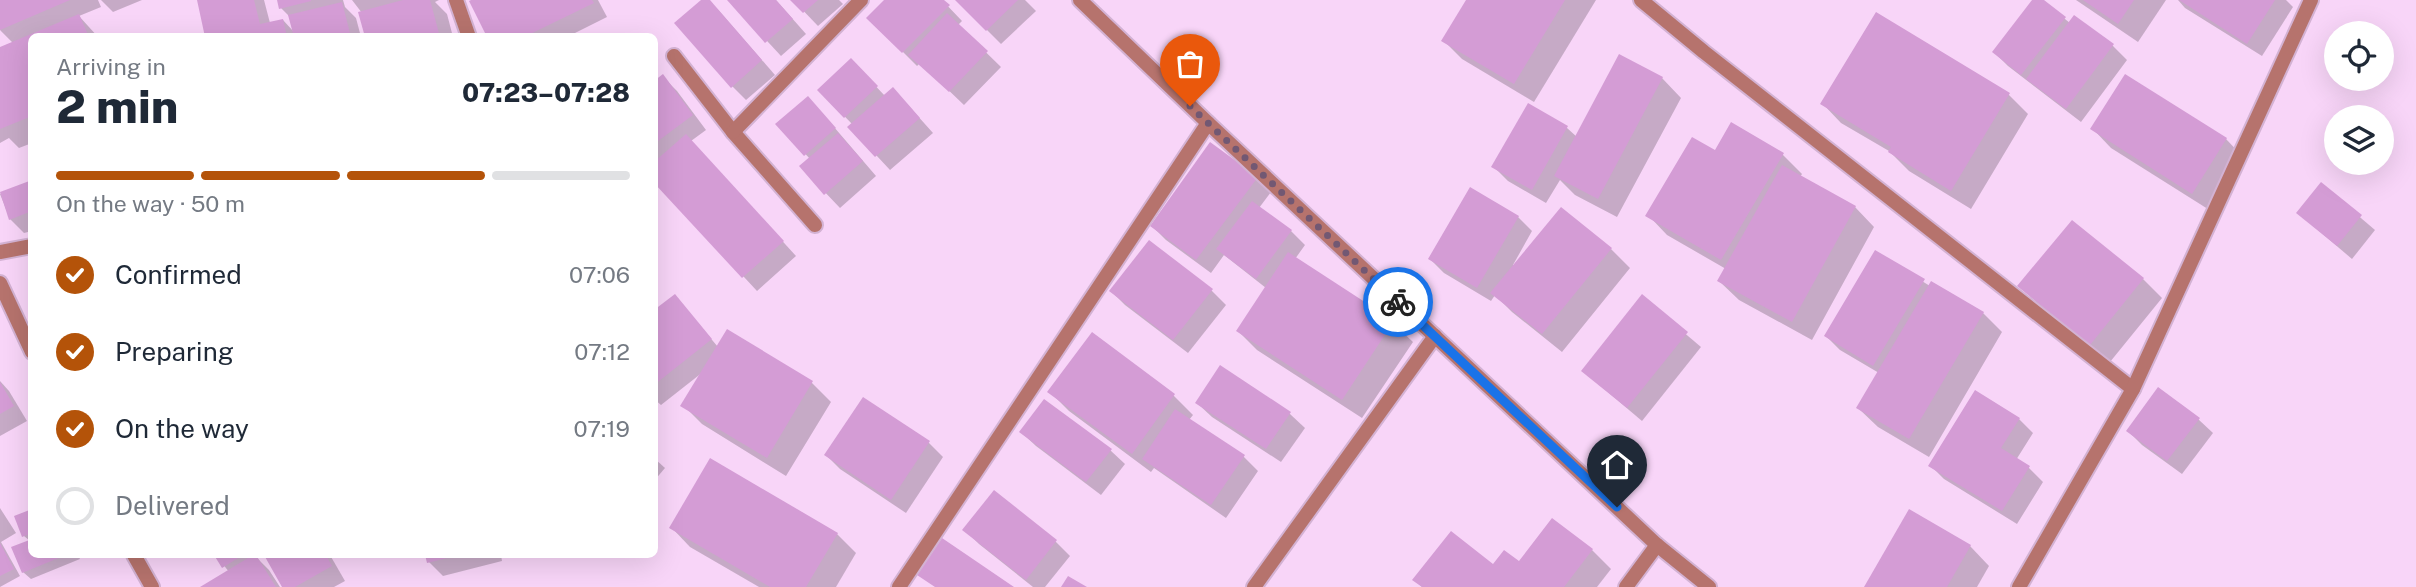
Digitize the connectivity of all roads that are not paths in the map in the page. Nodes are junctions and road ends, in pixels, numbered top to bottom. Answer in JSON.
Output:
{"nodes":[{"id":1,"x":456,"y":0,"type":"edge"},
{"id":2,"x":861,"y":0,"type":"edge"},
{"id":3,"x":1080,"y":0,"type":"edge"},
{"id":4,"x":1641,"y":0,"type":"edge"},
{"id":5,"x":2311,"y":0,"type":"edge"},
{"id":6,"x":468,"y":33,"type":"edge"},
{"id":7,"x":674,"y":56,"type":"dead end"},
{"id":8,"x":1208,"y":123,"type":"junction"},
{"id":9,"x":733,"y":132,"type":"junction"},
{"id":10,"x":815,"y":225,"type":"dead end"},
{"id":11,"x":28,"y":247,"type":"edge"},
{"id":12,"x":0,"y":251,"type":"edge"},
{"id":13,"x":0,"y":284,"type":"edge"},
{"id":14,"x":1435,"y":336,"type":"junction"},
{"id":15,"x":28,"y":344,"type":"edge"},
{"id":16,"x":2133,"y":389,"type":"junction"},
{"id":17,"x":1657,"y":545,"type":"junction"},
{"id":18,"x":136,"y":558,"type":"edge"},
{"id":19,"x":152,"y":587,"type":"edge"},
{"id":20,"x":899,"y":587,"type":"edge"},
{"id":21,"x":1254,"y":587,"type":"edge"},
{"id":22,"x":1626,"y":587,"type":"edge"},
{"id":23,"x":1709,"y":587,"type":"edge"},
{"id":24,"x":2019,"y":587,"type":"edge"}],
"edges":[{"from":1,"to":6,"type":"street"},
{"from":2,"to":9,"type":"street"},
{"from":3,"to":8,"type":"street"},
{"from":4,"to":16,"type":"street"},
{"from":5,"to":16,"type":"street"},
{"from":7,"to":9,"type":"street"},
{"from":8,"to":14,"type":"street"},
{"from":8,"to":20,"type":"street"},
{"from":9,"to":10,"type":"street"},
{"from":11,"to":12,"type":"street"},
{"from":13,"to":15,"type":"street"},
{"from":14,"to":17,"type":"street"},
{"from":14,"to":21,"type":"street"},
{"from":16,"to":24,"type":"street"},
{"from":17,"to":22,"type":"street"},
{"from":17,"to":23,"type":"street"},
{"from":18,"to":19,"type":"street"}]}
